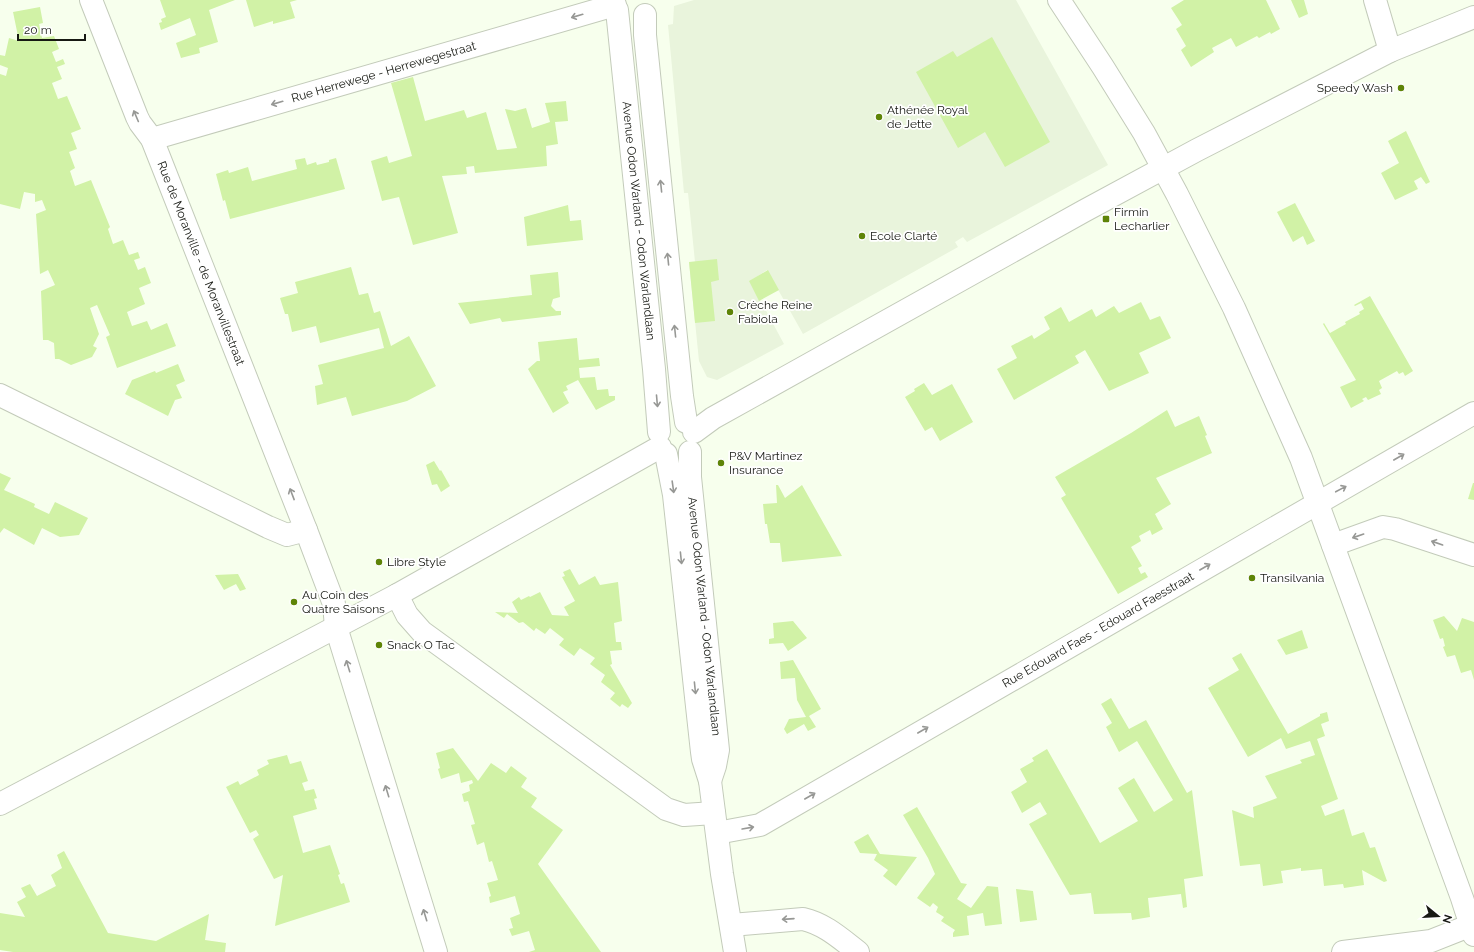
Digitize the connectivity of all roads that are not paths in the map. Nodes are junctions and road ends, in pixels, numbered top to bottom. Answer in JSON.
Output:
{"nodes":[{"id":1,"x":91,"y":0,"type":"edge"},
{"id":2,"x":1059,"y":0,"type":"edge"},
{"id":3,"x":1375,"y":0,"type":"edge"},
{"id":4,"x":615,"y":5,"type":"edge"},
{"id":5,"x":649,"y":7,"type":"edge"},
{"id":6,"x":1474,"y":17,"type":"edge"},
{"id":7,"x":1390,"y":51,"type":"junction"},
{"id":8,"x":152,"y":139,"type":"junction"},
{"id":9,"x":1163,"y":168,"type":"junction"},
{"id":10,"x":0,"y":395,"type":"edge"},
{"id":11,"x":1474,"y":413,"type":"edge"},
{"id":12,"x":690,"y":435,"type":"junction"},
{"id":13,"x":662,"y":444,"type":"junction"},
{"id":14,"x":1317,"y":503,"type":"junction"},
{"id":15,"x":306,"y":530,"type":"junction"},
{"id":16,"x":1333,"y":545,"type":"junction"},
{"id":17,"x":1474,"y":555,"type":"edge"},
{"id":18,"x":397,"y":595,"type":"junction"},
{"id":19,"x":336,"y":627,"type":"junction"},
{"id":20,"x":710,"y":781,"type":"junction"},
{"id":21,"x":0,"y":804,"type":"edge"},
{"id":22,"x":716,"y":823,"type":"junction"},
{"id":23,"x":731,"y":925,"type":"junction"},
{"id":24,"x":1473,"y":928,"type":"edge"},
{"id":25,"x":436,"y":952,"type":"edge"},
{"id":26,"x":735,"y":952,"type":"edge"},
{"id":27,"x":858,"y":952,"type":"edge"},
{"id":28,"x":1343,"y":952,"type":"edge"}],
"edges":[{"from":8,"to":1,"type":"street","name":"Rue de Moranville - de Moranvillestraat","one_way":true},
{"from":2,"to":9,"type":"street"},
{"from":3,"to":7,"type":"street"},
{"from":4,"to":5,"type":"street"},
{"from":4,"to":8,"type":"street","name":"Rue Herrewege - Herrewegestraat","one_way":true},
{"from":4,"to":13,"type":"street","name":"Avenue Odon Warland - Odon Warlandlaan","one_way":true},
{"from":12,"to":5,"type":"street","name":"Avenue Odon Warland - Odon Warlandlaan","one_way":true},
{"from":6,"to":7,"type":"street"},
{"from":7,"to":9,"type":"street"},
{"from":15,"to":8,"type":"street","name":"Rue de Moranville - de Moranvillestraat","one_way":true},
{"from":9,"to":12,"type":"street"},
{"from":9,"to":14,"type":"street"},
{"from":10,"to":15,"type":"street"},
{"from":14,"to":11,"type":"street","name":"Rue Edouard Faes - Edouard Faesstraat","one_way":true},
{"from":12,"to":13,"type":"street"},
{"from":12,"to":13,"type":"street"},
{"from":12,"to":20,"type":"street","name":"Avenue Odon Warland - Odon Warlandlaan"},
{"from":13,"to":18,"type":"street"},
{"from":13,"to":20,"type":"street","name":"Avenue Odon Warland - Odon Warlandlaan","one_way":true},
{"from":14,"to":16,"type":"street"},
{"from":22,"to":14,"type":"street","name":"Rue Edouard Faes - Edouard Faesstraat","one_way":true},
{"from":15,"to":19,"type":"street","name":"Rue de Moranville - de Moranvillestraat"},
{"from":17,"to":16,"type":"street","one_way":true},
{"from":16,"to":24,"type":"street"},
{"from":18,"to":19,"type":"street"},
{"from":18,"to":22,"type":"street","name":"Rue Edouard Faes - Edouard Faesstraat"},
{"from":19,"to":21,"type":"street"},
{"from":25,"to":19,"type":"street","name":"Rue de Moranville - de Moranvillestraat","one_way":true},
{"from":20,"to":22,"type":"street","name":"Avenue Odon Warland - Odon Warlandlaan"},
{"from":22,"to":23,"type":"street","name":"Avenue Odon Warland - Odon Warlandlaan"},
{"from":23,"to":26,"type":"street","name":"Avenue Odon Warland - Odon Warlandlaan"},
{"from":27,"to":23,"type":"street","one_way":true},
{"from":24,"to":28,"type":"street"}]}
